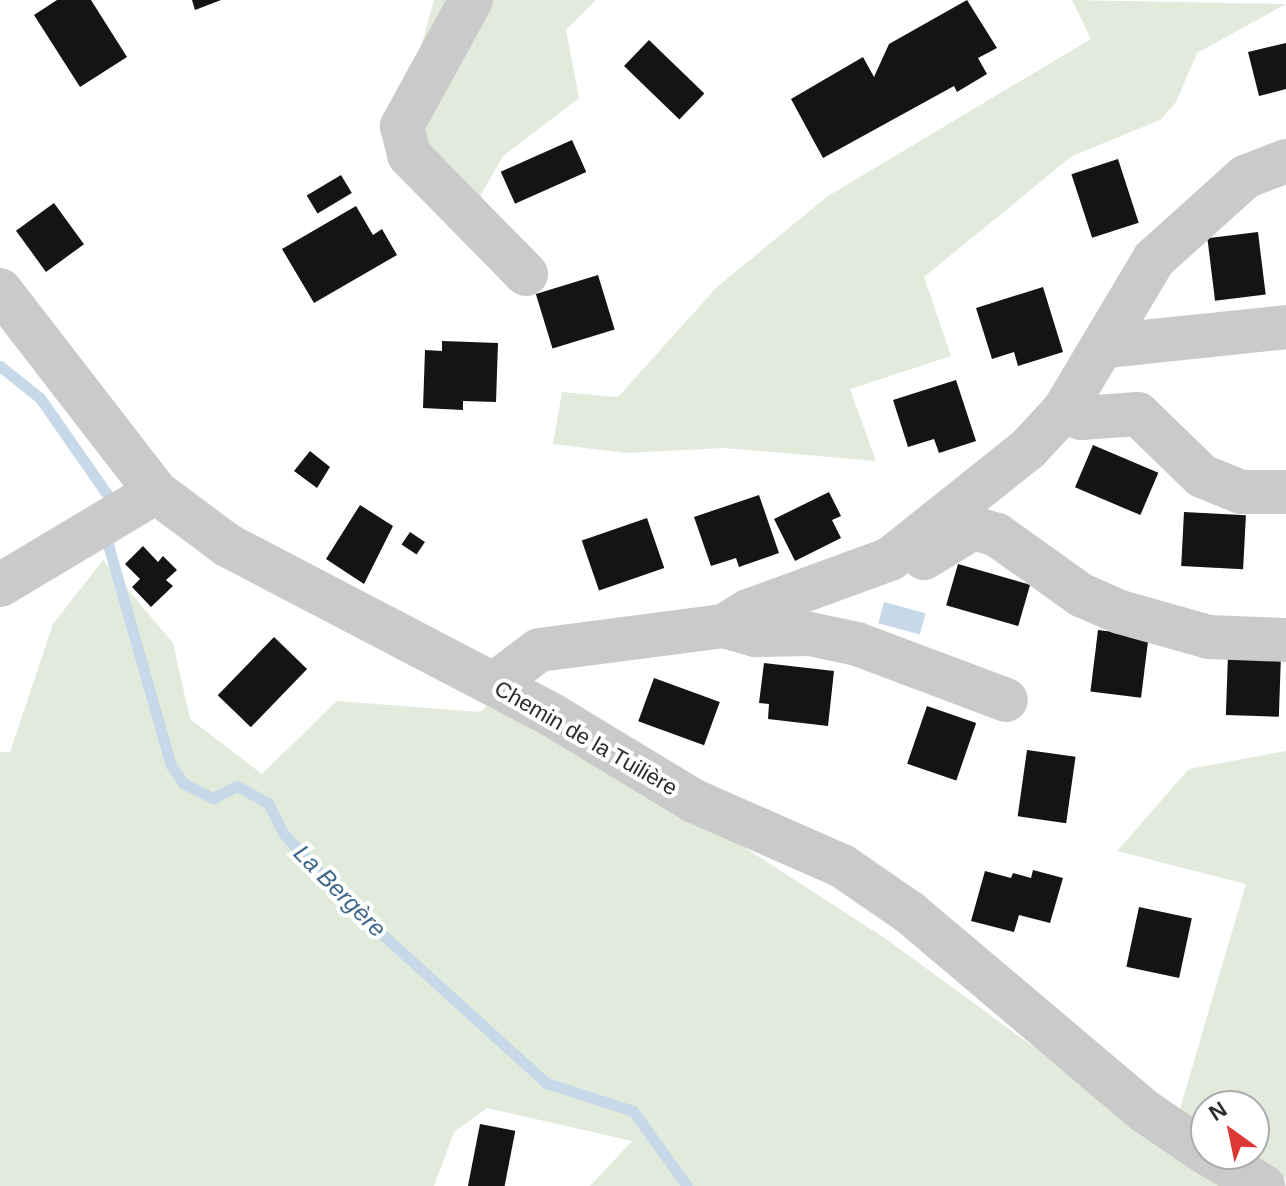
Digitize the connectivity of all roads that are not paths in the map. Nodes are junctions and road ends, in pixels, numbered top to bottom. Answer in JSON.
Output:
{"nodes":[{"id":1,"x":471,"y":0,"type":"edge"},
{"id":2,"x":1286,"y":161,"type":"edge"},
{"id":3,"x":526,"y":274,"type":"dead end"},
{"id":4,"x":0,"y":290,"type":"edge"},
{"id":5,"x":1286,"y":327,"type":"edge"},
{"id":6,"x":1106,"y":346,"type":"junction"},
{"id":7,"x":1064,"y":410,"type":"junction"},
{"id":8,"x":156,"y":492,"type":"junction"},
{"id":9,"x":1286,"y":492,"type":"edge"},
{"id":10,"x":890,"y":559,"type":"junction"},
{"id":11,"x":0,"y":585,"type":"edge"},
{"id":12,"x":724,"y":626,"type":"junction"},
{"id":13,"x":1286,"y":640,"type":"edge"},
{"id":14,"x":494,"y":684,"type":"junction"},
{"id":15,"x":1006,"y":700,"type":"dead end"},
{"id":16,"x":1190,"y":1142,"type":"edge"},
{"id":17,"x":1236,"y":1170,"type":"edge"},
{"id":18,"x":1263,"y":1186,"type":"edge"}],
"edges":[{"from":1,"to":3,"type":"street"},
{"from":2,"to":6,"type":"street"},
{"from":4,"to":8,"type":"street","name":"Chemin de la Tuilière"},
{"from":5,"to":6,"type":"street"},
{"from":6,"to":7,"type":"street"},
{"from":7,"to":9,"type":"street"},
{"from":7,"to":10,"type":"street"},
{"from":8,"to":11,"type":"street"},
{"from":8,"to":14,"type":"street","name":"Chemin de la Tuilière"},
{"from":10,"to":12,"type":"street"},
{"from":10,"to":13,"type":"street"},
{"from":12,"to":14,"type":"street"},
{"from":12,"to":15,"type":"street"},
{"from":14,"to":16,"type":"street","name":"Chemin de la Tuilière"},
{"from":17,"to":18,"type":"street","name":"Chemin de la Tuilière"}]}
